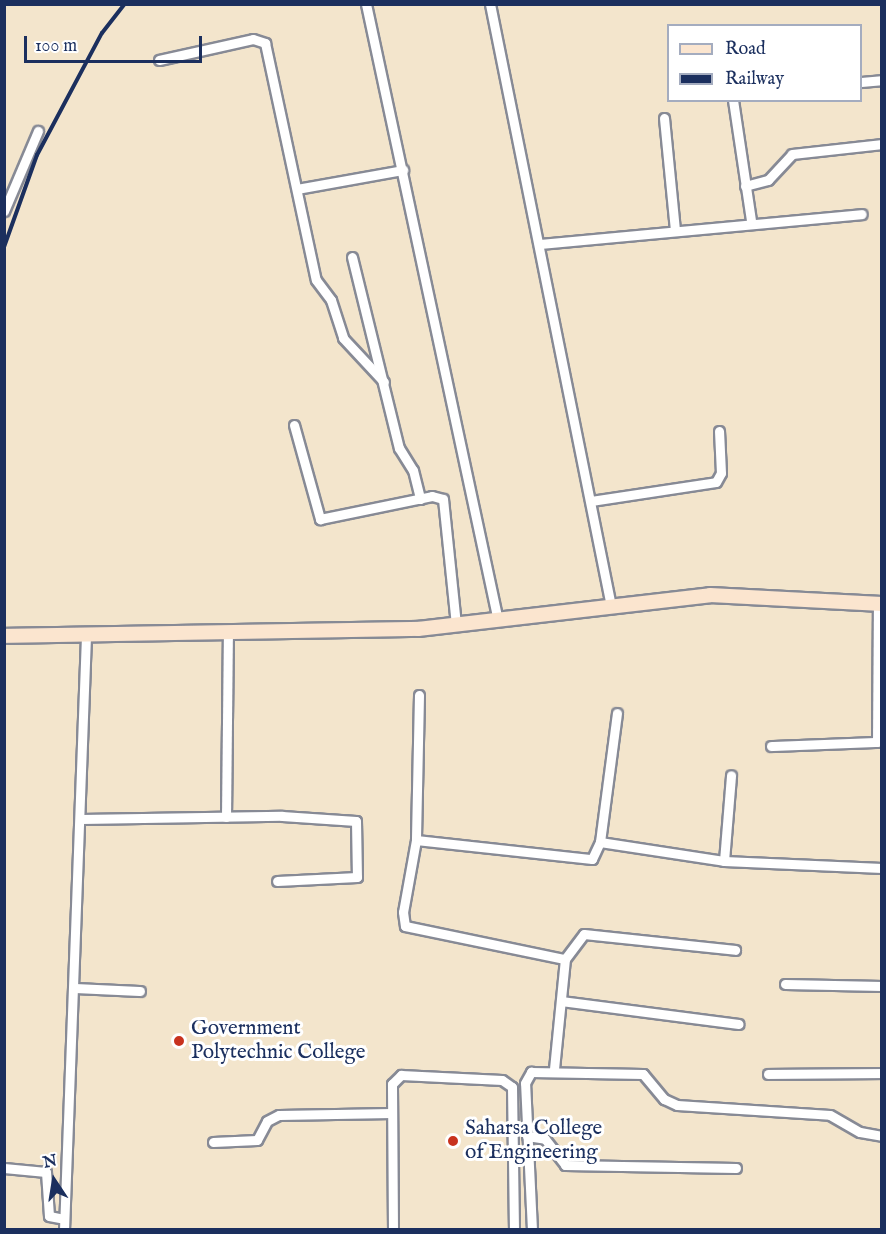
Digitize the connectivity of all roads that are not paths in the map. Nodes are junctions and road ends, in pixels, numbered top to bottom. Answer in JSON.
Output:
{"nodes":[{"id":1,"x":366,"y":4,"type":"edge"},
{"id":2,"x":490,"y":4,"type":"edge"},
{"id":3,"x":159,"y":60,"type":"dead end"},
{"id":4,"x":882,"y":80,"type":"edge"},
{"id":5,"x":862,"y":82,"type":"edge"},
{"id":6,"x":733,"y":102,"type":"edge"},
{"id":7,"x":664,"y":118,"type":"dead end"},
{"id":8,"x":38,"y":131,"type":"dead end"},
{"id":9,"x":882,"y":144,"type":"edge"},
{"id":10,"x":403,"y":170,"type":"junction"},
{"id":11,"x":745,"y":186,"type":"junction"},
{"id":12,"x":297,"y":189,"type":"junction"},
{"id":13,"x":7,"y":197,"type":"edge"},
{"id":14,"x":4,"y":211,"type":"edge"},
{"id":15,"x":862,"y":214,"type":"dead end"},
{"id":16,"x":751,"y":221,"type":"junction"},
{"id":17,"x":675,"y":231,"type":"junction"},
{"id":18,"x":539,"y":244,"type":"junction"},
{"id":19,"x":352,"y":257,"type":"dead end"},
{"id":20,"x":384,"y":382,"type":"junction"},
{"id":21,"x":294,"y":425,"type":"dead end"},
{"id":22,"x":719,"y":431,"type":"dead end"},
{"id":23,"x":420,"y":499,"type":"junction"},
{"id":24,"x":591,"y":501,"type":"junction"},
{"id":25,"x":880,"y":604,"type":"edge"},
{"id":26,"x":611,"y":606,"type":"junction"},
{"id":27,"x":498,"y":621,"type":"junction"},
{"id":28,"x":456,"y":626,"type":"junction"},
{"id":29,"x":228,"y":632,"type":"junction"},
{"id":30,"x":86,"y":635,"type":"junction"},
{"id":31,"x":4,"y":636,"type":"edge"},
{"id":32,"x":419,"y":695,"type":"dead end"},
{"id":33,"x":617,"y":712,"type":"dead end"},
{"id":34,"x":771,"y":746,"type":"dead end"},
{"id":35,"x":731,"y":775,"type":"dead end"},
{"id":36,"x":226,"y":817,"type":"junction"},
{"id":37,"x":81,"y":819,"type":"junction"},
{"id":38,"x":416,"y":840,"type":"junction"},
{"id":39,"x":600,"y":842,"type":"junction"},
{"id":40,"x":724,"y":861,"type":"junction"},
{"id":41,"x":882,"y":868,"type":"edge"},
{"id":42,"x":277,"y":881,"type":"dead end"},
{"id":43,"x":735,"y":950,"type":"dead end"},
{"id":44,"x":565,"y":959,"type":"junction"},
{"id":45,"x":785,"y":984,"type":"dead end"},
{"id":46,"x":882,"y":986,"type":"edge"},
{"id":47,"x":74,"y":988,"type":"junction"},
{"id":48,"x":140,"y":992,"type":"dead end"},
{"id":49,"x":561,"y":1001,"type":"junction"},
{"id":50,"x":739,"y":1024,"type":"dead end"},
{"id":51,"x":554,"y":1069,"type":"junction"},
{"id":52,"x":882,"y":1073,"type":"edge"},
{"id":53,"x":768,"y":1074,"type":"dead end"},
{"id":54,"x":393,"y":1113,"type":"junction"},
{"id":55,"x":527,"y":1136,"type":"junction"},
{"id":56,"x":882,"y":1136,"type":"edge"},
{"id":57,"x":213,"y":1142,"type":"dead end"},
{"id":58,"x":4,"y":1168,"type":"edge"},
{"id":59,"x":736,"y":1168,"type":"dead end"},
{"id":60,"x":64,"y":1219,"type":"junction"},
{"id":61,"x":64,"y":1230,"type":"edge"},
{"id":62,"x":393,"y":1230,"type":"edge"},
{"id":63,"x":514,"y":1230,"type":"edge"},
{"id":64,"x":532,"y":1230,"type":"edge"}],
"edges":[{"from":1,"to":10,"type":"street"},
{"from":2,"to":18,"type":"street"},
{"from":3,"to":12,"type":"street"},
{"from":4,"to":5,"type":"street"},
{"from":6,"to":11,"type":"street"},
{"from":7,"to":17,"type":"street"},
{"from":8,"to":13,"type":"street"},
{"from":9,"to":11,"type":"street"},
{"from":10,"to":12,"type":"street"},
{"from":10,"to":27,"type":"street"},
{"from":11,"to":16,"type":"street"},
{"from":12,"to":20,"type":"street"},
{"from":13,"to":14,"type":"street"},
{"from":15,"to":16,"type":"street"},
{"from":16,"to":17,"type":"street"},
{"from":17,"to":18,"type":"street"},
{"from":18,"to":24,"type":"street"},
{"from":19,"to":20,"type":"street"},
{"from":20,"to":23,"type":"street"},
{"from":21,"to":23,"type":"street"},
{"from":22,"to":24,"type":"street"},
{"from":23,"to":28,"type":"street"},
{"from":24,"to":26,"type":"street"},
{"from":25,"to":26,"type":"main road"},
{"from":25,"to":34,"type":"street"},
{"from":26,"to":27,"type":"main road"},
{"from":27,"to":28,"type":"main road"},
{"from":28,"to":29,"type":"main road"},
{"from":29,"to":30,"type":"main road"},
{"from":29,"to":36,"type":"street"},
{"from":30,"to":31,"type":"main road"},
{"from":30,"to":37,"type":"street"},
{"from":32,"to":38,"type":"street"},
{"from":33,"to":39,"type":"street"},
{"from":35,"to":40,"type":"street"},
{"from":36,"to":37,"type":"street"},
{"from":36,"to":42,"type":"street"},
{"from":37,"to":47,"type":"street"},
{"from":38,"to":39,"type":"street"},
{"from":38,"to":44,"type":"street"},
{"from":39,"to":40,"type":"street"},
{"from":40,"to":41,"type":"street"},
{"from":43,"to":44,"type":"street"},
{"from":44,"to":49,"type":"street"},
{"from":45,"to":46,"type":"street"},
{"from":47,"to":48,"type":"street"},
{"from":47,"to":60,"type":"street"},
{"from":49,"to":50,"type":"street"},
{"from":49,"to":51,"type":"street"},
{"from":51,"to":55,"type":"street"},
{"from":51,"to":56,"type":"street"},
{"from":52,"to":53,"type":"street"},
{"from":54,"to":57,"type":"street"},
{"from":54,"to":62,"type":"street"},
{"from":54,"to":63,"type":"street"},
{"from":55,"to":59,"type":"street"},
{"from":55,"to":64,"type":"street"},
{"from":58,"to":60,"type":"street"},
{"from":60,"to":61,"type":"street"}]}
